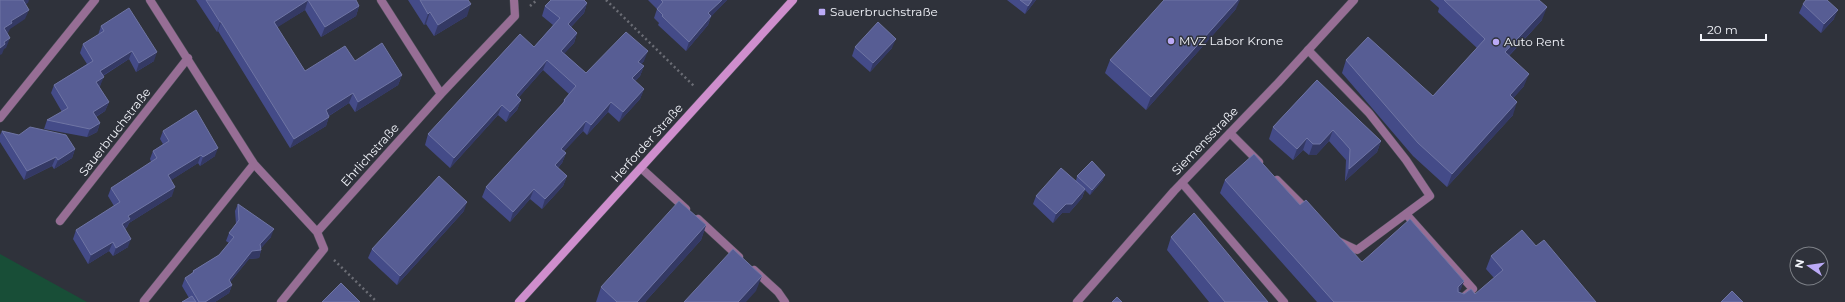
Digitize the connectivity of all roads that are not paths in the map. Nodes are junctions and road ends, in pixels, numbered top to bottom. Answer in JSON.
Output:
{"nodes":[{"id":1,"x":95,"y":0,"type":"edge"},
{"id":2,"x":150,"y":0,"type":"edge"},
{"id":3,"x":381,"y":0,"type":"edge"},
{"id":4,"x":514,"y":0,"type":"edge"},
{"id":5,"x":794,"y":0,"type":"edge"},
{"id":6,"x":1354,"y":0,"type":"edge"},
{"id":7,"x":1308,"y":50,"type":"junction"},
{"id":8,"x":188,"y":58,"type":"junction"},
{"id":9,"x":441,"y":94,"type":"junction"},
{"id":10,"x":0,"y":118,"type":"edge"},
{"id":11,"x":1230,"y":133,"type":"junction"},
{"id":12,"x":254,"y":164,"type":"junction"},
{"id":13,"x":641,"y":168,"type":"junction"},
{"id":14,"x":1182,"y":183,"type":"junction"},
{"id":15,"x":1406,"y":214,"type":"junction"},
{"id":16,"x":1317,"y":220,"type":"edge"},
{"id":17,"x":60,"y":221,"type":"dead end"},
{"id":18,"x":317,"y":232,"type":"junction"},
{"id":19,"x":1333,"y":236,"type":"edge"},
{"id":20,"x":144,"y":301,"type":"edge"},
{"id":21,"x":281,"y":302,"type":"edge"},
{"id":22,"x":519,"y":302,"type":"edge"},
{"id":23,"x":785,"y":302,"type":"edge"},
{"id":24,"x":1077,"y":302,"type":"edge"},
{"id":25,"x":1284,"y":302,"type":"edge"},
{"id":26,"x":1458,"y":302,"type":"edge"}],
"edges":[{"from":1,"to":10,"type":"street"},
{"from":2,"to":8,"type":"street"},
{"from":3,"to":9,"type":"street"},
{"from":4,"to":9,"type":"street","name":"Ehrlichstraße"},
{"from":5,"to":13,"type":"main road","name":"Herforder Straße"},
{"from":6,"to":7,"type":"street","name":"Siemensstraße"},
{"from":7,"to":11,"type":"street","name":"Siemensstraße"},
{"from":7,"to":15,"type":"street"},
{"from":8,"to":12,"type":"street"},
{"from":8,"to":17,"type":"street","name":"Sauerbruchstraße"},
{"from":9,"to":18,"type":"street","name":"Ehrlichstraße"},
{"from":11,"to":14,"type":"street","name":"Siemensstraße"},
{"from":11,"to":16,"type":"street"},
{"from":12,"to":18,"type":"street"},
{"from":12,"to":20,"type":"street"},
{"from":13,"to":22,"type":"main road","name":"Herforder Straße"},
{"from":13,"to":23,"type":"street"},
{"from":14,"to":24,"type":"street","name":"Siemensstraße"},
{"from":14,"to":25,"type":"street"},
{"from":15,"to":19,"type":"street"},
{"from":15,"to":26,"type":"street"},
{"from":18,"to":21,"type":"street"}]}
